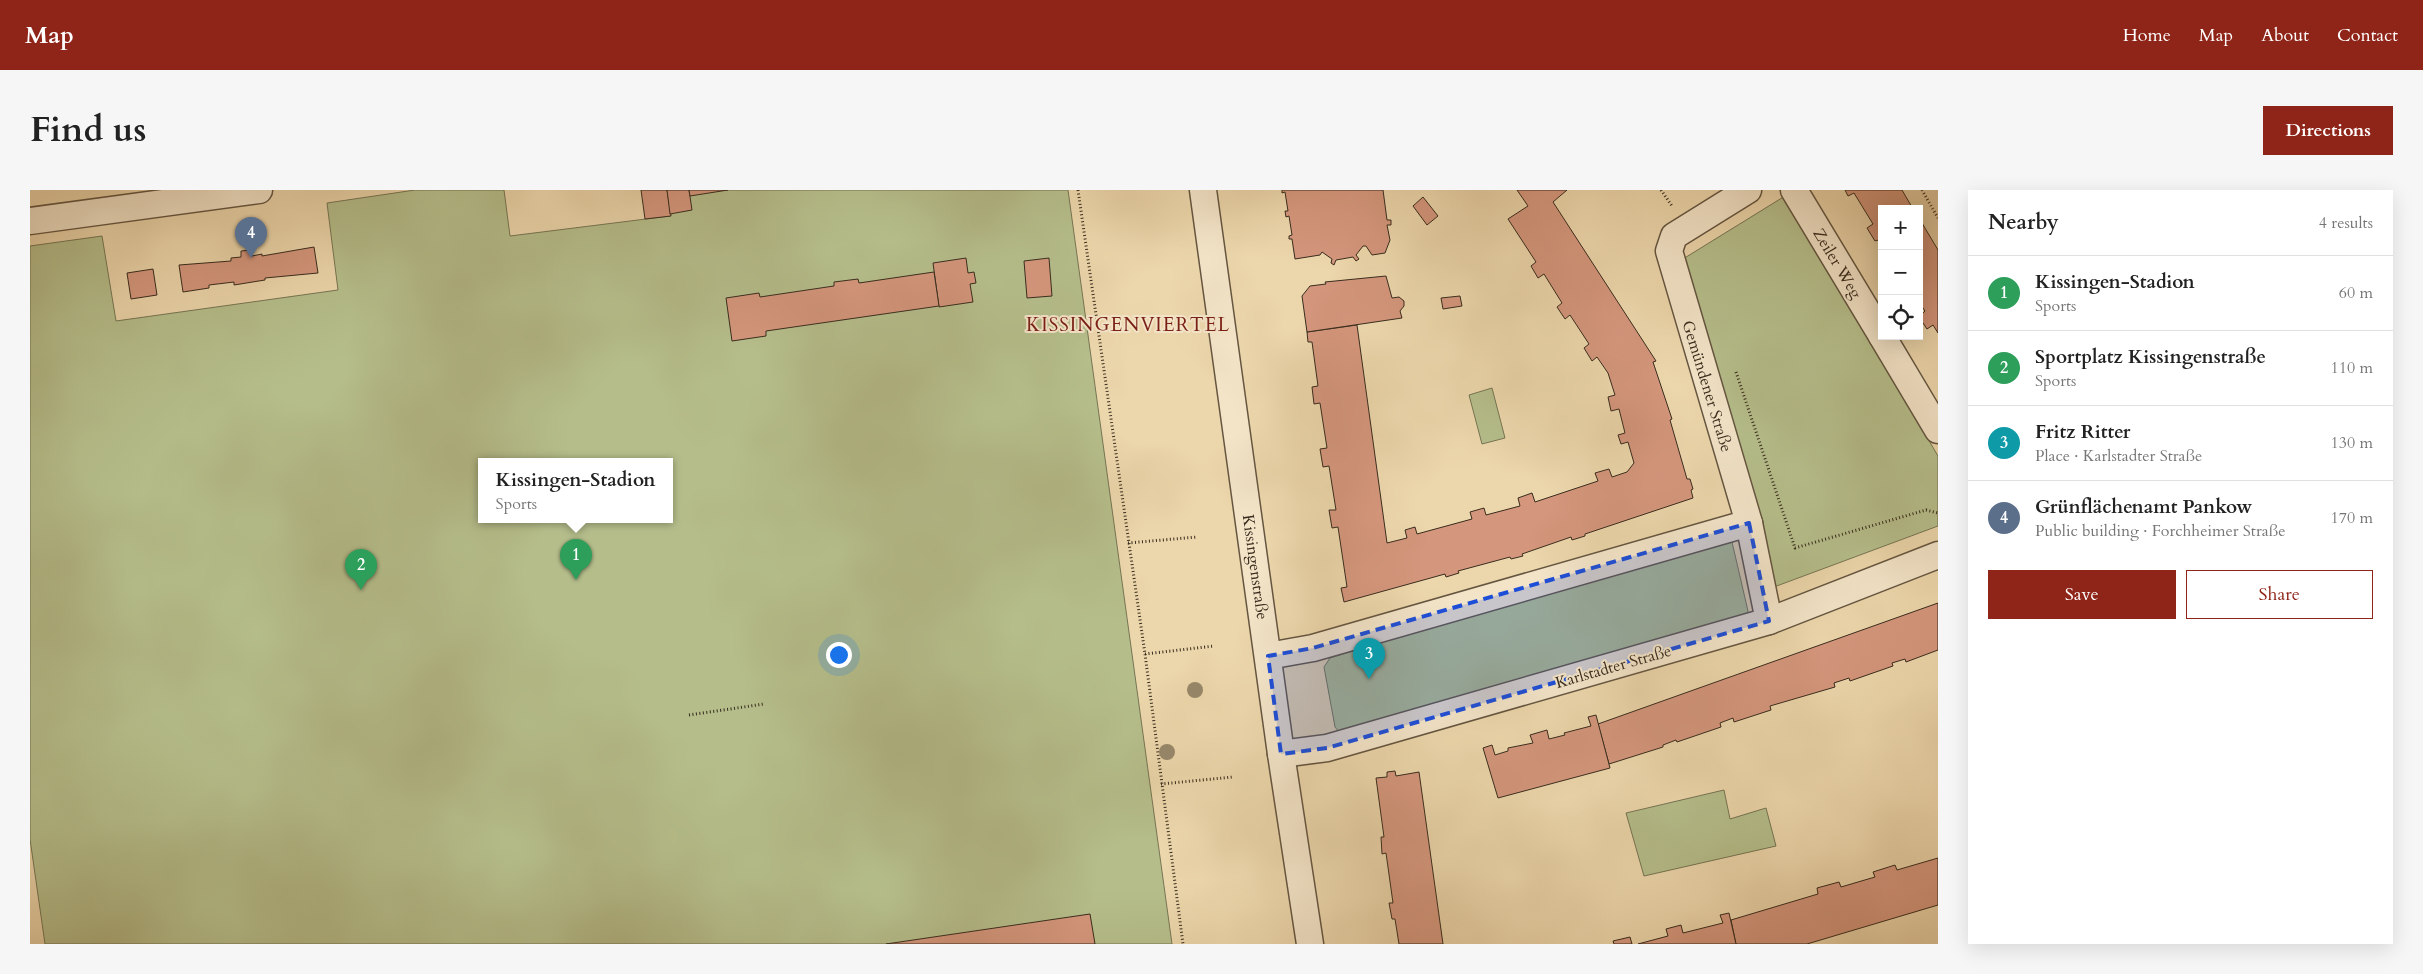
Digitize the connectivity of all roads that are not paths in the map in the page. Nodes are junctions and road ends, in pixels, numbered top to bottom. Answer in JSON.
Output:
{"nodes":[{"id":1,"x":259,"y":190,"type":"edge"},
{"id":2,"x":1204,"y":190,"type":"edge"},
{"id":3,"x":1748,"y":190,"type":"edge"},
{"id":4,"x":1794,"y":190,"type":"edge"},
{"id":5,"x":30,"y":222,"type":"edge"},
{"id":6,"x":1878,"y":329,"type":"edge"},
{"id":7,"x":1884,"y":340,"type":"edge"},
{"id":8,"x":1938,"y":430,"type":"edge"},
{"id":9,"x":1749,"y":522,"type":"junction"},
{"id":10,"x":1938,"y":555,"type":"edge"},
{"id":11,"x":1770,"y":621,"type":"junction"},
{"id":12,"x":1268,"y":656,"type":"junction"},
{"id":13,"x":1281,"y":754,"type":"junction"},
{"id":14,"x":1310,"y":944,"type":"edge"}],
"edges":[{"from":1,"to":5,"type":"street"},
{"from":2,"to":12,"type":"street","name":"Kissingenstraße"},
{"from":3,"to":9,"type":"street","name":"Gemündener Straße"},
{"from":4,"to":6,"type":"street","name":"Zeiler Weg"},
{"from":7,"to":8,"type":"street","name":"Zeiler Weg"},
{"from":9,"to":11,"type":"street","name":"Gemündener Straße"},
{"from":9,"to":12,"type":"street"},
{"from":10,"to":11,"type":"street","name":"Karlstadter Straße"},
{"from":11,"to":13,"type":"street","name":"Karlstadter Straße"},
{"from":12,"to":13,"type":"street","name":"Kissingenstraße"},
{"from":13,"to":14,"type":"street","name":"Kissingenstraße"}]}
